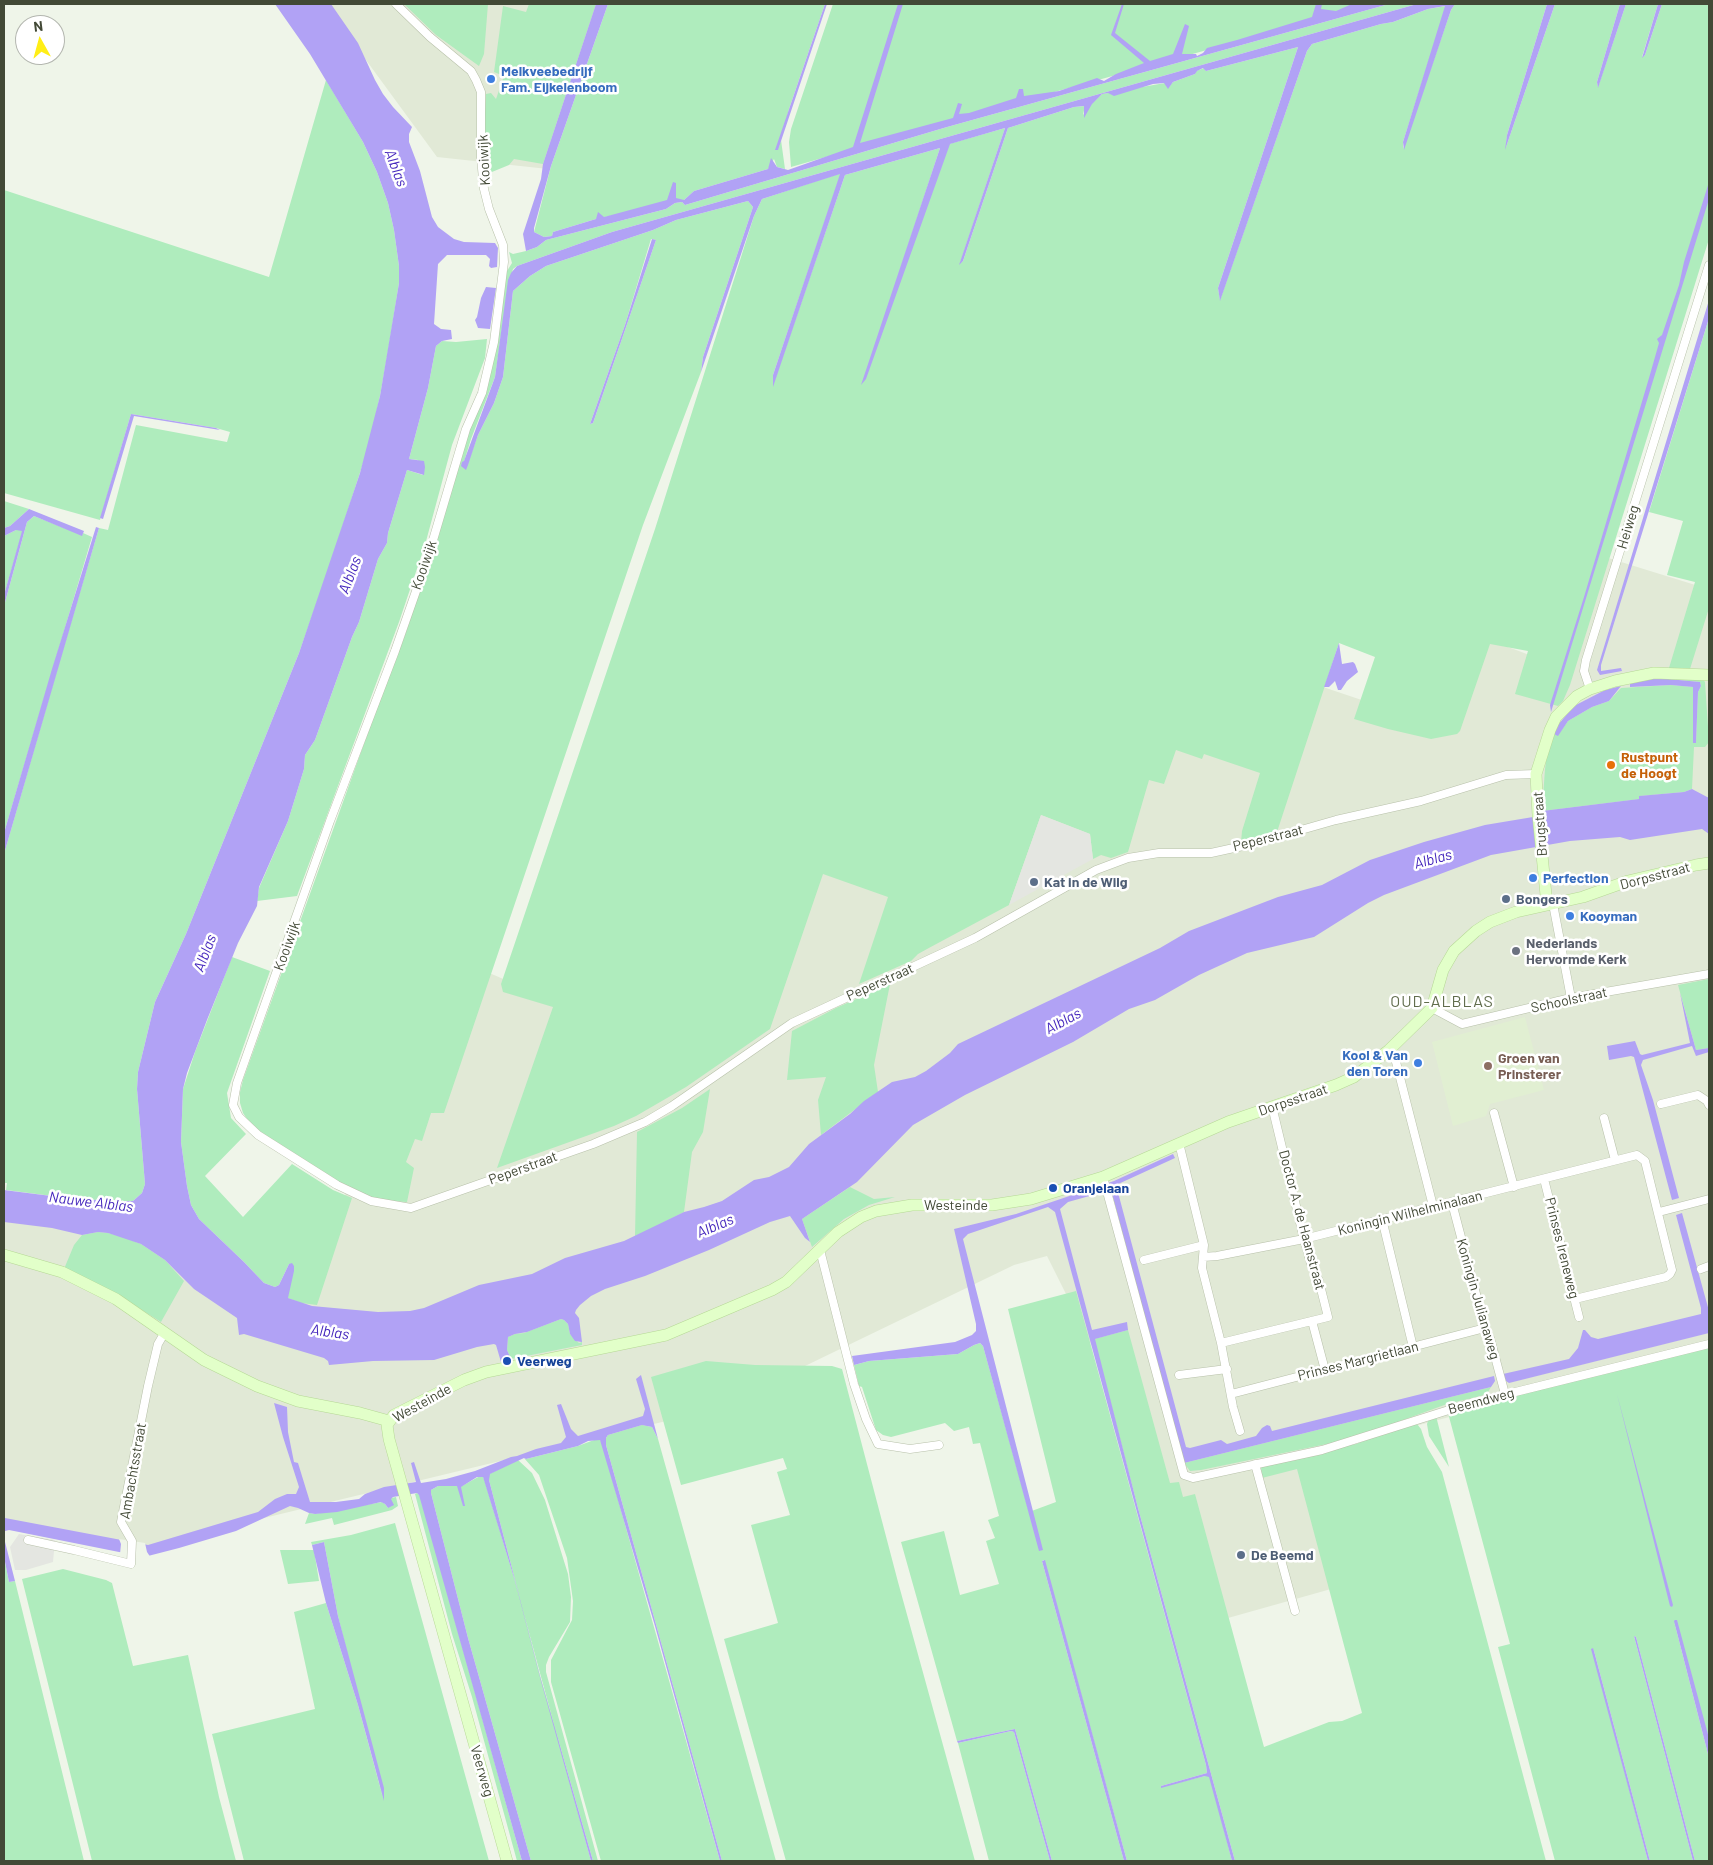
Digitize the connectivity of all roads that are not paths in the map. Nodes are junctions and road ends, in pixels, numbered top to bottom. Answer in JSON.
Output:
{"nodes":[{"id":1,"x":396,"y":4,"type":"edge"},
{"id":2,"x":1709,"y":264,"type":"edge"},
{"id":3,"x":1709,"y":674,"type":"edge"},
{"id":4,"x":1590,"y":689,"type":"junction"},
{"id":5,"x":1536,"y":774,"type":"junction"},
{"id":6,"x":1709,"y":863,"type":"edge"},
{"id":7,"x":1550,"y":904,"type":"junction"},
{"id":8,"x":1709,"y":974,"type":"edge"},
{"id":9,"x":1571,"y":998,"type":"junction"},
{"id":10,"x":1432,"y":1008,"type":"junction"},
{"id":11,"x":1389,"y":1050,"type":"junction"},
{"id":12,"x":1661,"y":1104,"type":"dead end"},
{"id":13,"x":1709,"y":1105,"type":"edge"},
{"id":14,"x":1272,"y":1106,"type":"junction"},
{"id":15,"x":1494,"y":1113,"type":"dead end"},
{"id":16,"x":1604,"y":1118,"type":"dead end"},
{"id":17,"x":258,"y":1135,"type":"joint"},
{"id":18,"x":1179,"y":1143,"type":"junction"},
{"id":19,"x":1615,"y":1160,"type":"junction"},
{"id":20,"x":1103,"y":1177,"type":"junction"},
{"id":21,"x":1544,"y":1178,"type":"junction"},
{"id":22,"x":1514,"y":1187,"type":"junction"},
{"id":23,"x":1709,"y":1199,"type":"edge"},
{"id":24,"x":1452,"y":1203,"type":"junction"},
{"id":25,"x":1433,"y":1206,"type":"junction"},
{"id":26,"x":1659,"y":1212,"type":"junction"},
{"id":27,"x":1382,"y":1219,"type":"junction"},
{"id":28,"x":1304,"y":1239,"type":"junction"},
{"id":29,"x":1204,"y":1245,"type":"junction"},
{"id":30,"x":820,"y":1250,"type":"junction"},
{"id":31,"x":4,"y":1255,"type":"edge"},
{"id":32,"x":1203,"y":1257,"type":"junction"},
{"id":33,"x":1144,"y":1260,"type":"dead end"},
{"id":34,"x":1709,"y":1266,"type":"edge"},
{"id":35,"x":1701,"y":1269,"type":"dead end"},
{"id":36,"x":1575,"y":1299,"type":"junction"},
{"id":37,"x":1579,"y":1317,"type":"dead end"},
{"id":38,"x":1312,"y":1321,"type":"junction"},
{"id":39,"x":1484,"y":1328,"type":"junction"},
{"id":40,"x":165,"y":1332,"type":"junction"},
{"id":41,"x":1221,"y":1343,"type":"junction"},
{"id":42,"x":1709,"y":1344,"type":"edge"},
{"id":43,"x":1413,"y":1347,"type":"junction"},
{"id":44,"x":1227,"y":1369,"type":"junction"},
{"id":45,"x":1325,"y":1370,"type":"junction"},
{"id":46,"x":1179,"y":1374,"type":"dead end"},
{"id":47,"x":1231,"y":1394,"type":"junction"},
{"id":48,"x":1505,"y":1394,"type":"junction"},
{"id":49,"x":389,"y":1421,"type":"junction"},
{"id":50,"x":1240,"y":1431,"type":"dead end"},
{"id":51,"x":939,"y":1445,"type":"dead end"},
{"id":52,"x":1255,"y":1464,"type":"junction"},
{"id":53,"x":28,"y":1540,"type":"dead end"},
{"id":54,"x":1295,"y":1611,"type":"dead end"},
{"id":55,"x":507,"y":1861,"type":"edge"}],
"edges":[{"from":1,"to":17,"type":"street","name":"Kooiwijk"},
{"from":2,"to":4,"type":"street","name":"Heiweg"},
{"from":3,"to":4,"type":"street"},
{"from":4,"to":5,"type":"street"},
{"from":5,"to":7,"type":"street","name":"Brugstraat"},
{"from":5,"to":17,"type":"street","name":"Peperstraat"},
{"from":6,"to":7,"type":"street","name":"Dorpsstraat"},
{"from":7,"to":9,"type":"street"},
{"from":7,"to":10,"type":"street","name":"Dorpsstraat"},
{"from":8,"to":9,"type":"street","name":"Schoolstraat"},
{"from":9,"to":10,"type":"street","name":"Schoolstraat"},
{"from":10,"to":11,"type":"street","name":"Dorpsstraat"},
{"from":11,"to":14,"type":"street","name":"Dorpsstraat"},
{"from":11,"to":25,"type":"street"},
{"from":12,"to":13,"type":"street"},
{"from":14,"to":18,"type":"street","name":"Dorpsstraat"},
{"from":14,"to":28,"type":"street","name":"Doctor A. de Haanstraat"},
{"from":15,"to":22,"type":"street"},
{"from":16,"to":19,"type":"street"},
{"from":18,"to":20,"type":"street","name":"Dorpsstraat"},
{"from":18,"to":29,"type":"street"},
{"from":19,"to":21,"type":"street","name":"Koningin Wilhelminalaan"},
{"from":19,"to":26,"type":"street","name":"Koningin Wilhelminalaan"},
{"from":20,"to":30,"type":"street","name":"Westeinde"},
{"from":20,"to":52,"type":"street","name":"Beemdweg"},
{"from":21,"to":22,"type":"street","name":"Koningin Wilhelminalaan"},
{"from":21,"to":36,"type":"street","name":"Prinses Ireneweg"},
{"from":22,"to":24,"type":"street","name":"Koningin Wilhelminalaan"},
{"from":23,"to":26,"type":"street"},
{"from":24,"to":25,"type":"street","name":"Koningin Wilhelminalaan"},
{"from":24,"to":39,"type":"street","name":"Koningin Julianaweg"},
{"from":25,"to":27,"type":"street","name":"Koningin Wilhelminalaan"},
{"from":26,"to":36,"type":"street"},
{"from":27,"to":28,"type":"street","name":"Koningin Wilhelminalaan"},
{"from":27,"to":43,"type":"street"},
{"from":28,"to":32,"type":"street","name":"Koningin Wilhelminalaan"},
{"from":28,"to":38,"type":"street","name":"Doctor A. de Haanstraat"},
{"from":29,"to":32,"type":"street"},
{"from":29,"to":33,"type":"street"},
{"from":30,"to":49,"type":"street","name":"Westeinde"},
{"from":30,"to":51,"type":"street"},
{"from":31,"to":40,"type":"street","name":"Westeinde"},
{"from":32,"to":41,"type":"street"},
{"from":34,"to":35,"type":"street"},
{"from":36,"to":37,"type":"street","name":"Prinses Ireneweg"},
{"from":38,"to":41,"type":"street"},
{"from":38,"to":45,"type":"street"},
{"from":39,"to":43,"type":"street","name":"Prinses Margrietlaan"},
{"from":39,"to":48,"type":"street","name":"Koningin Julianaweg"},
{"from":40,"to":49,"type":"street","name":"Westeinde"},
{"from":40,"to":53,"type":"street","name":"Ambachtsstraat"},
{"from":41,"to":44,"type":"street"},
{"from":42,"to":48,"type":"street","name":"Beemdweg"},
{"from":43,"to":45,"type":"street","name":"Prinses Margrietlaan"},
{"from":44,"to":46,"type":"street"},
{"from":44,"to":47,"type":"street"},
{"from":45,"to":47,"type":"street","name":"Prinses Margrietlaan"},
{"from":47,"to":50,"type":"street"},
{"from":48,"to":52,"type":"street","name":"Beemdweg"},
{"from":49,"to":55,"type":"street","name":"Veerweg"},
{"from":52,"to":54,"type":"street"}]}
